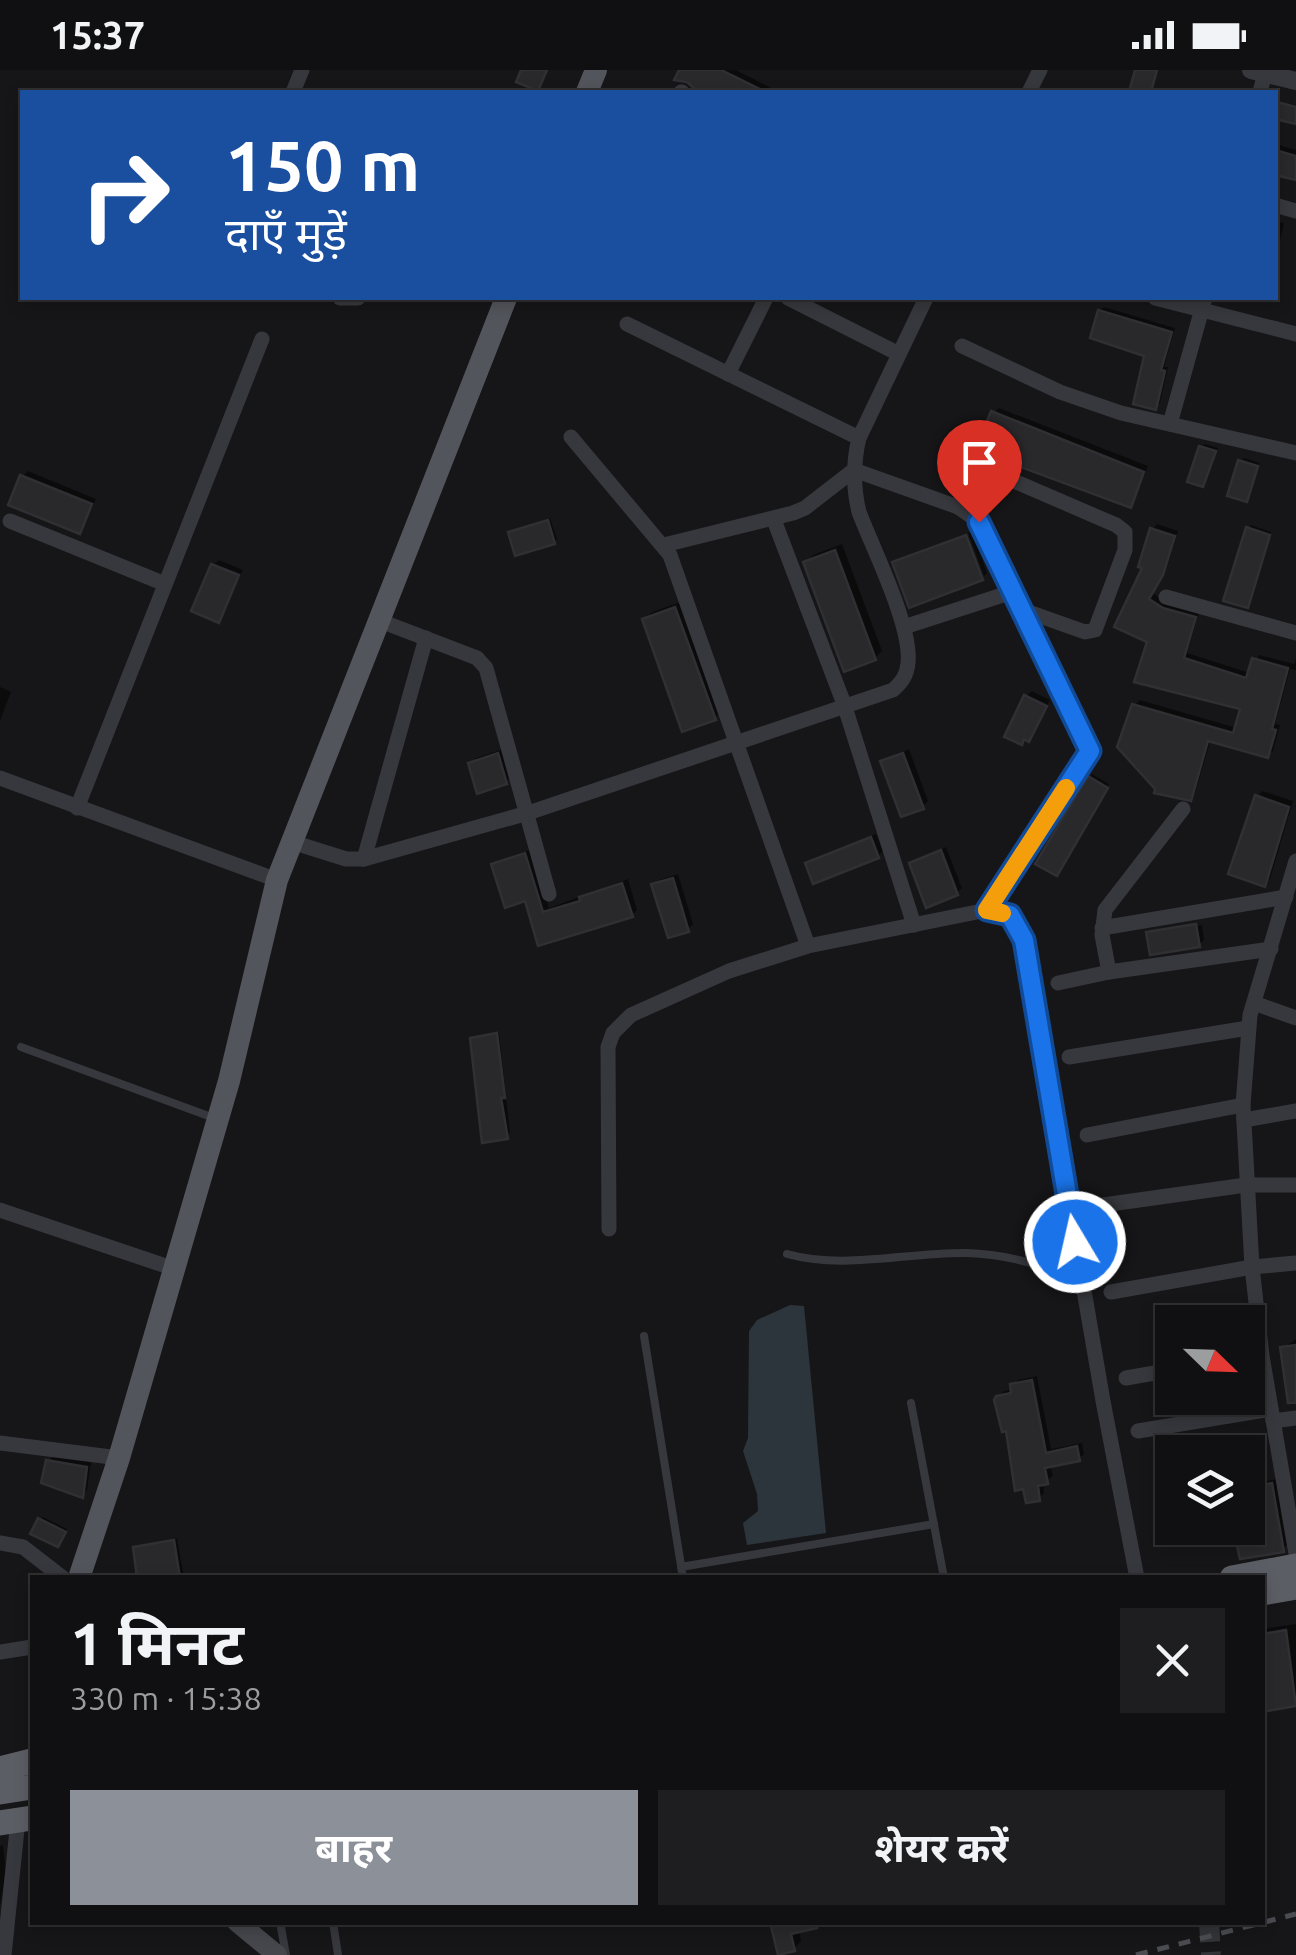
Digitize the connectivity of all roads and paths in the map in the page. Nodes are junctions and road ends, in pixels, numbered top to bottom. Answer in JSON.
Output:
{"nodes":[{"id":1,"x":1258,"y":72,"type":"edge"},
{"id":2,"x":1296,"y":81,"type":"edge"},
{"id":3,"x":505,"y":300,"type":"edge"},
{"id":4,"x":765,"y":300,"type":"edge"},
{"id":5,"x":792,"y":300,"type":"edge"},
{"id":6,"x":925,"y":300,"type":"edge"},
{"id":7,"x":1170,"y":300,"type":"edge"},
{"id":8,"x":1203,"y":304,"type":"edge"},
{"id":9,"x":627,"y":324,"type":"dead end"},
{"id":10,"x":1296,"y":334,"type":"edge"},
{"id":11,"x":262,"y":339,"type":"dead end"},
{"id":12,"x":962,"y":346,"type":"dead end"},
{"id":13,"x":898,"y":353,"type":"junction"},
{"id":14,"x":728,"y":374,"type":"junction"},
{"id":15,"x":1170,"y":424,"type":"junction"},
{"id":16,"x":571,"y":437,"type":"dead end"},
{"id":17,"x":859,"y":438,"type":"junction"},
{"id":18,"x":1296,"y":453,"type":"edge"},
{"id":19,"x":854,"y":470,"type":"junction"},
{"id":20,"x":958,"y":506,"type":"junction"},
{"id":21,"x":774,"y":520,"type":"junction"},
{"id":22,"x":10,"y":521,"type":"dead end"},
{"id":23,"x":664,"y":545,"type":"junction"},
{"id":24,"x":165,"y":584,"type":"junction"},
{"id":25,"x":1014,"y":591,"type":"junction"},
{"id":26,"x":1166,"y":597,"type":"dead end"},
{"id":27,"x":1024,"y":610,"type":"junction"},
{"id":28,"x":391,"y":625,"type":"junction"},
{"id":29,"x":904,"y":627,"type":"junction"},
{"id":30,"x":1296,"y":633,"type":"edge"},
{"id":31,"x":426,"y":638,"type":"junction"},
{"id":32,"x":844,"y":704,"type":"junction"},
{"id":33,"x":737,"y":741,"type":"junction"},
{"id":34,"x":0,"y":778,"type":"edge"},
{"id":35,"x":77,"y":808,"type":"junction"},
{"id":36,"x":1183,"y":809,"type":"dead end"},
{"id":37,"x":528,"y":812,"type":"junction"},
{"id":38,"x":292,"y":842,"type":"junction"},
{"id":39,"x":364,"y":859,"type":"junction"},
{"id":40,"x":1296,"y":861,"type":"edge"},
{"id":41,"x":276,"y":880,"type":"junction"},
{"id":42,"x":550,"y":894,"type":"dead end"},
{"id":43,"x":1286,"y":898,"type":"junction"},
{"id":44,"x":987,"y":910,"type":"junction"},
{"id":45,"x":914,"y":925,"type":"junction"},
{"id":46,"x":1102,"y":928,"type":"junction"},
{"id":47,"x":808,"y":946,"type":"junction"},
{"id":48,"x":1271,"y":949,"type":"junction"},
{"id":49,"x":1109,"y":972,"type":"junction"},
{"id":50,"x":1058,"y":984,"type":"dead end"},
{"id":51,"x":1254,"y":1002,"type":"junction"},
{"id":52,"x":1296,"y":1018,"type":"edge"},
{"id":53,"x":1248,"y":1028,"type":"junction"},
{"id":54,"x":21,"y":1047,"type":"dead end"},
{"id":55,"x":1069,"y":1056,"type":"dead end"},
{"id":56,"x":1243,"y":1112,"type":"junction"},
{"id":57,"x":1296,"y":1112,"type":"edge"},
{"id":58,"x":218,"y":1120,"type":"junction"},
{"id":59,"x":1087,"y":1134,"type":"dead end"},
{"id":60,"x":1246,"y":1185,"type":"junction"},
{"id":61,"x":1296,"y":1185,"type":"edge"},
{"id":62,"x":1096,"y":1206,"type":"dead end"},
{"id":63,"x":0,"y":1210,"type":"edge"},
{"id":64,"x":609,"y":1229,"type":"dead end"},
{"id":65,"x":786,"y":1254,"type":"dead end"},
{"id":66,"x":1296,"y":1263,"type":"edge"},
{"id":67,"x":1252,"y":1267,"type":"junction"},
{"id":68,"x":176,"y":1269,"type":"junction"},
{"id":69,"x":1082,"y":1280,"type":"junction"},
{"id":70,"x":1111,"y":1292,"type":"dead end"},
{"id":71,"x":1253,"y":1305,"type":"edge"},
{"id":72,"x":644,"y":1336,"type":"dead end"},
{"id":73,"x":1155,"y":1373,"type":"edge"},
{"id":74,"x":1126,"y":1378,"type":"dead end"},
{"id":75,"x":1265,"y":1391,"type":"edge"},
{"id":76,"x":912,"y":1403,"type":"dead end"},
{"id":77,"x":1272,"y":1415,"type":"junction"},
{"id":78,"x":1296,"y":1418,"type":"edge"},
{"id":79,"x":1138,"y":1431,"type":"dead end"},
{"id":80,"x":0,"y":1443,"type":"edge"},
{"id":81,"x":119,"y":1458,"type":"junction"},
{"id":82,"x":934,"y":1524,"type":"junction"},
{"id":83,"x":0,"y":1542,"type":"edge"},
{"id":84,"x":1296,"y":1554,"type":"edge"},
{"id":85,"x":1296,"y":1566,"type":"edge"},
{"id":86,"x":682,"y":1567,"type":"junction"},
{"id":87,"x":59,"y":1575,"type":"edge"},
{"id":88,"x":80,"y":1575,"type":"edge"},
{"id":89,"x":683,"y":1575,"type":"edge"},
{"id":90,"x":943,"y":1575,"type":"edge"},
{"id":91,"x":1136,"y":1575,"type":"edge"},
{"id":92,"x":1248,"y":1575,"type":"edge"},
{"id":93,"x":1296,"y":1587,"type":"edge"},
{"id":94,"x":1265,"y":1592,"type":"edge"},
{"id":95,"x":30,"y":1648,"type":"edge"},
{"id":96,"x":0,"y":1652,"type":"edge"},
{"id":97,"x":30,"y":1762,"type":"edge"},
{"id":98,"x":0,"y":1769,"type":"edge"},
{"id":99,"x":30,"y":1787,"type":"edge"},
{"id":100,"x":0,"y":1792,"type":"edge"},
{"id":101,"x":17,"y":1820,"type":"edge"},
{"id":102,"x":240,"y":1925,"type":"edge"},
{"id":103,"x":280,"y":1925,"type":"edge"},
{"id":104,"x":333,"y":1925,"type":"edge"},
{"id":105,"x":4,"y":1955,"type":"edge"},
{"id":106,"x":282,"y":1955,"type":"edge"},
{"id":107,"x":338,"y":1955,"type":"edge"}],
"edges":[{"from":1,"to":2,"type":"street"},
{"from":3,"to":28,"type":"main road"},
{"from":4,"to":14,"type":"street"},
{"from":5,"to":13,"type":"street"},
{"from":6,"to":13,"type":"street"},
{"from":7,"to":8,"type":"street"},
{"from":8,"to":10,"type":"street"},
{"from":8,"to":15,"type":"street"},
{"from":9,"to":14,"type":"street"},
{"from":11,"to":24,"type":"street"},
{"from":12,"to":15,"type":"street"},
{"from":13,"to":17,"type":"street"},
{"from":14,"to":17,"type":"street"},
{"from":15,"to":18,"type":"street"},
{"from":16,"to":23,"type":"street"},
{"from":17,"to":19,"type":"street"},
{"from":19,"to":20,"type":"street"},
{"from":19,"to":21,"type":"street"},
{"from":19,"to":29,"type":"street"},
{"from":20,"to":25,"type":"street"},
{"from":20,"to":27,"type":"street"},
{"from":21,"to":23,"type":"street"},
{"from":21,"to":32,"type":"street"},
{"from":22,"to":24,"type":"street"},
{"from":23,"to":33,"type":"street"},
{"from":24,"to":35,"type":"street"},
{"from":25,"to":27,"type":"street"},
{"from":25,"to":29,"type":"street"},
{"from":26,"to":30,"type":"street"},
{"from":27,"to":44,"type":"street"},
{"from":28,"to":31,"type":"street"},
{"from":28,"to":38,"type":"main road"},
{"from":29,"to":32,"type":"street"},
{"from":31,"to":37,"type":"street"},
{"from":31,"to":39,"type":"street"},
{"from":32,"to":33,"type":"street"},
{"from":32,"to":45,"type":"street"},
{"from":33,"to":37,"type":"street"},
{"from":33,"to":47,"type":"street"},
{"from":34,"to":35,"type":"street"},
{"from":35,"to":41,"type":"street"},
{"from":36,"to":46,"type":"street"},
{"from":37,"to":39,"type":"street"},
{"from":37,"to":42,"type":"street"},
{"from":38,"to":39,"type":"street"},
{"from":38,"to":41,"type":"main road"},
{"from":40,"to":43,"type":"street"},
{"from":41,"to":58,"type":"main road"},
{"from":43,"to":46,"type":"street"},
{"from":43,"to":48,"type":"street"},
{"from":44,"to":45,"type":"street"},
{"from":44,"to":69,"type":"street"},
{"from":45,"to":47,"type":"street"},
{"from":46,"to":49,"type":"street"},
{"from":47,"to":64,"type":"street"},
{"from":48,"to":49,"type":"street"},
{"from":48,"to":51,"type":"street"},
{"from":49,"to":50,"type":"street"},
{"from":51,"to":52,"type":"street"},
{"from":51,"to":53,"type":"street"},
{"from":53,"to":55,"type":"street"},
{"from":53,"to":56,"type":"street"},
{"from":54,"to":58,"type":"lane"},
{"from":56,"to":57,"type":"street"},
{"from":56,"to":59,"type":"street"},
{"from":56,"to":60,"type":"street"},
{"from":58,"to":68,"type":"main road"},
{"from":60,"to":61,"type":"street"},
{"from":60,"to":62,"type":"street"},
{"from":60,"to":67,"type":"street"},
{"from":63,"to":68,"type":"street"},
{"from":65,"to":69,"type":"lane"},
{"from":66,"to":67,"type":"street"},
{"from":67,"to":70,"type":"street"},
{"from":67,"to":71,"type":"street"},
{"from":68,"to":81,"type":"main road"},
{"from":69,"to":91,"type":"street"},
{"from":72,"to":86,"type":"lane"},
{"from":73,"to":74,"type":"street"},
{"from":75,"to":77,"type":"street"},
{"from":76,"to":82,"type":"lane"},
{"from":77,"to":78,"type":"street"},
{"from":77,"to":79,"type":"street"},
{"from":77,"to":84,"type":"street"},
{"from":80,"to":81,"type":"street"},
{"from":81,"to":88,"type":"main road"},
{"from":82,"to":86,"type":"lane"},
{"from":82,"to":90,"type":"lane"},
{"from":83,"to":87,"type":"street"},
{"from":85,"to":92,"type":"highway"},
{"from":86,"to":89,"type":"lane"},
{"from":93,"to":94,"type":"highway"},
{"from":95,"to":96,"type":"street"},
{"from":97,"to":98,"type":"highway"},
{"from":99,"to":100,"type":"highway"},
{"from":101,"to":105,"type":"street"},
{"from":102,"to":106,"type":"main road","bridge":true},
{"from":103,"to":106,"type":"lane"},
{"from":104,"to":107,"type":"lane"}]}
